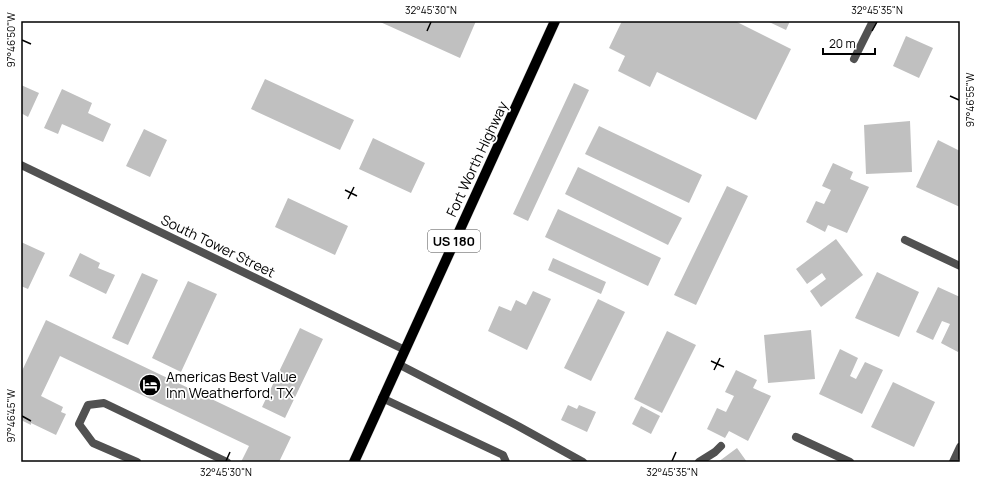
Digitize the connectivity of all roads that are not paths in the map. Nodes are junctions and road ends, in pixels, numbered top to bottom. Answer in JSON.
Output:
{"nodes":[{"id":1,"x":555,"y":21,"type":"edge"},
{"id":2,"x":873,"y":21,"type":"edge"},
{"id":3,"x":854,"y":59,"type":"dead end"},
{"id":4,"x":21,"y":165,"type":"edge"},
{"id":5,"x":905,"y":240,"type":"dead end"},
{"id":6,"x":960,"y":266,"type":"edge"},
{"id":7,"x":405,"y":350,"type":"junction"},
{"id":8,"x":398,"y":364,"type":"junction"},
{"id":9,"x":382,"y":398,"type":"junction"},
{"id":10,"x":796,"y":437,"type":"dead end"},
{"id":11,"x":721,"y":446,"type":"dead end"},
{"id":12,"x":960,"y":447,"type":"edge"},
{"id":13,"x":137,"y":462,"type":"edge"},
{"id":14,"x":227,"y":462,"type":"edge"},
{"id":15,"x":354,"y":462,"type":"edge"},
{"id":16,"x":506,"y":462,"type":"edge"},
{"id":17,"x":583,"y":462,"type":"edge"},
{"id":18,"x":699,"y":462,"type":"edge"},
{"id":19,"x":850,"y":462,"type":"edge"},
{"id":20,"x":953,"y":462,"type":"edge"}],
"edges":[{"from":1,"to":7,"type":"main road","name":"Fort Worth Highway","number":"US 180"},
{"from":2,"to":3,"type":"street"},
{"from":4,"to":7,"type":"street","name":"South Tower Street"},
{"from":5,"to":6,"type":"street"},
{"from":7,"to":8,"type":"main road","name":"Fort Worth Highway","number":"US 180"},
{"from":8,"to":9,"type":"main road","name":"Fort Worth Highway","number":"US 180"},
{"from":8,"to":17,"type":"street"},
{"from":9,"to":15,"type":"main road","name":"Fort Worth Highway","number":"US 180"},
{"from":9,"to":16,"type":"street"},
{"from":10,"to":19,"type":"street"},
{"from":11,"to":18,"type":"street"},
{"from":12,"to":20,"type":"street"},
{"from":13,"to":14,"type":"street"}]}
